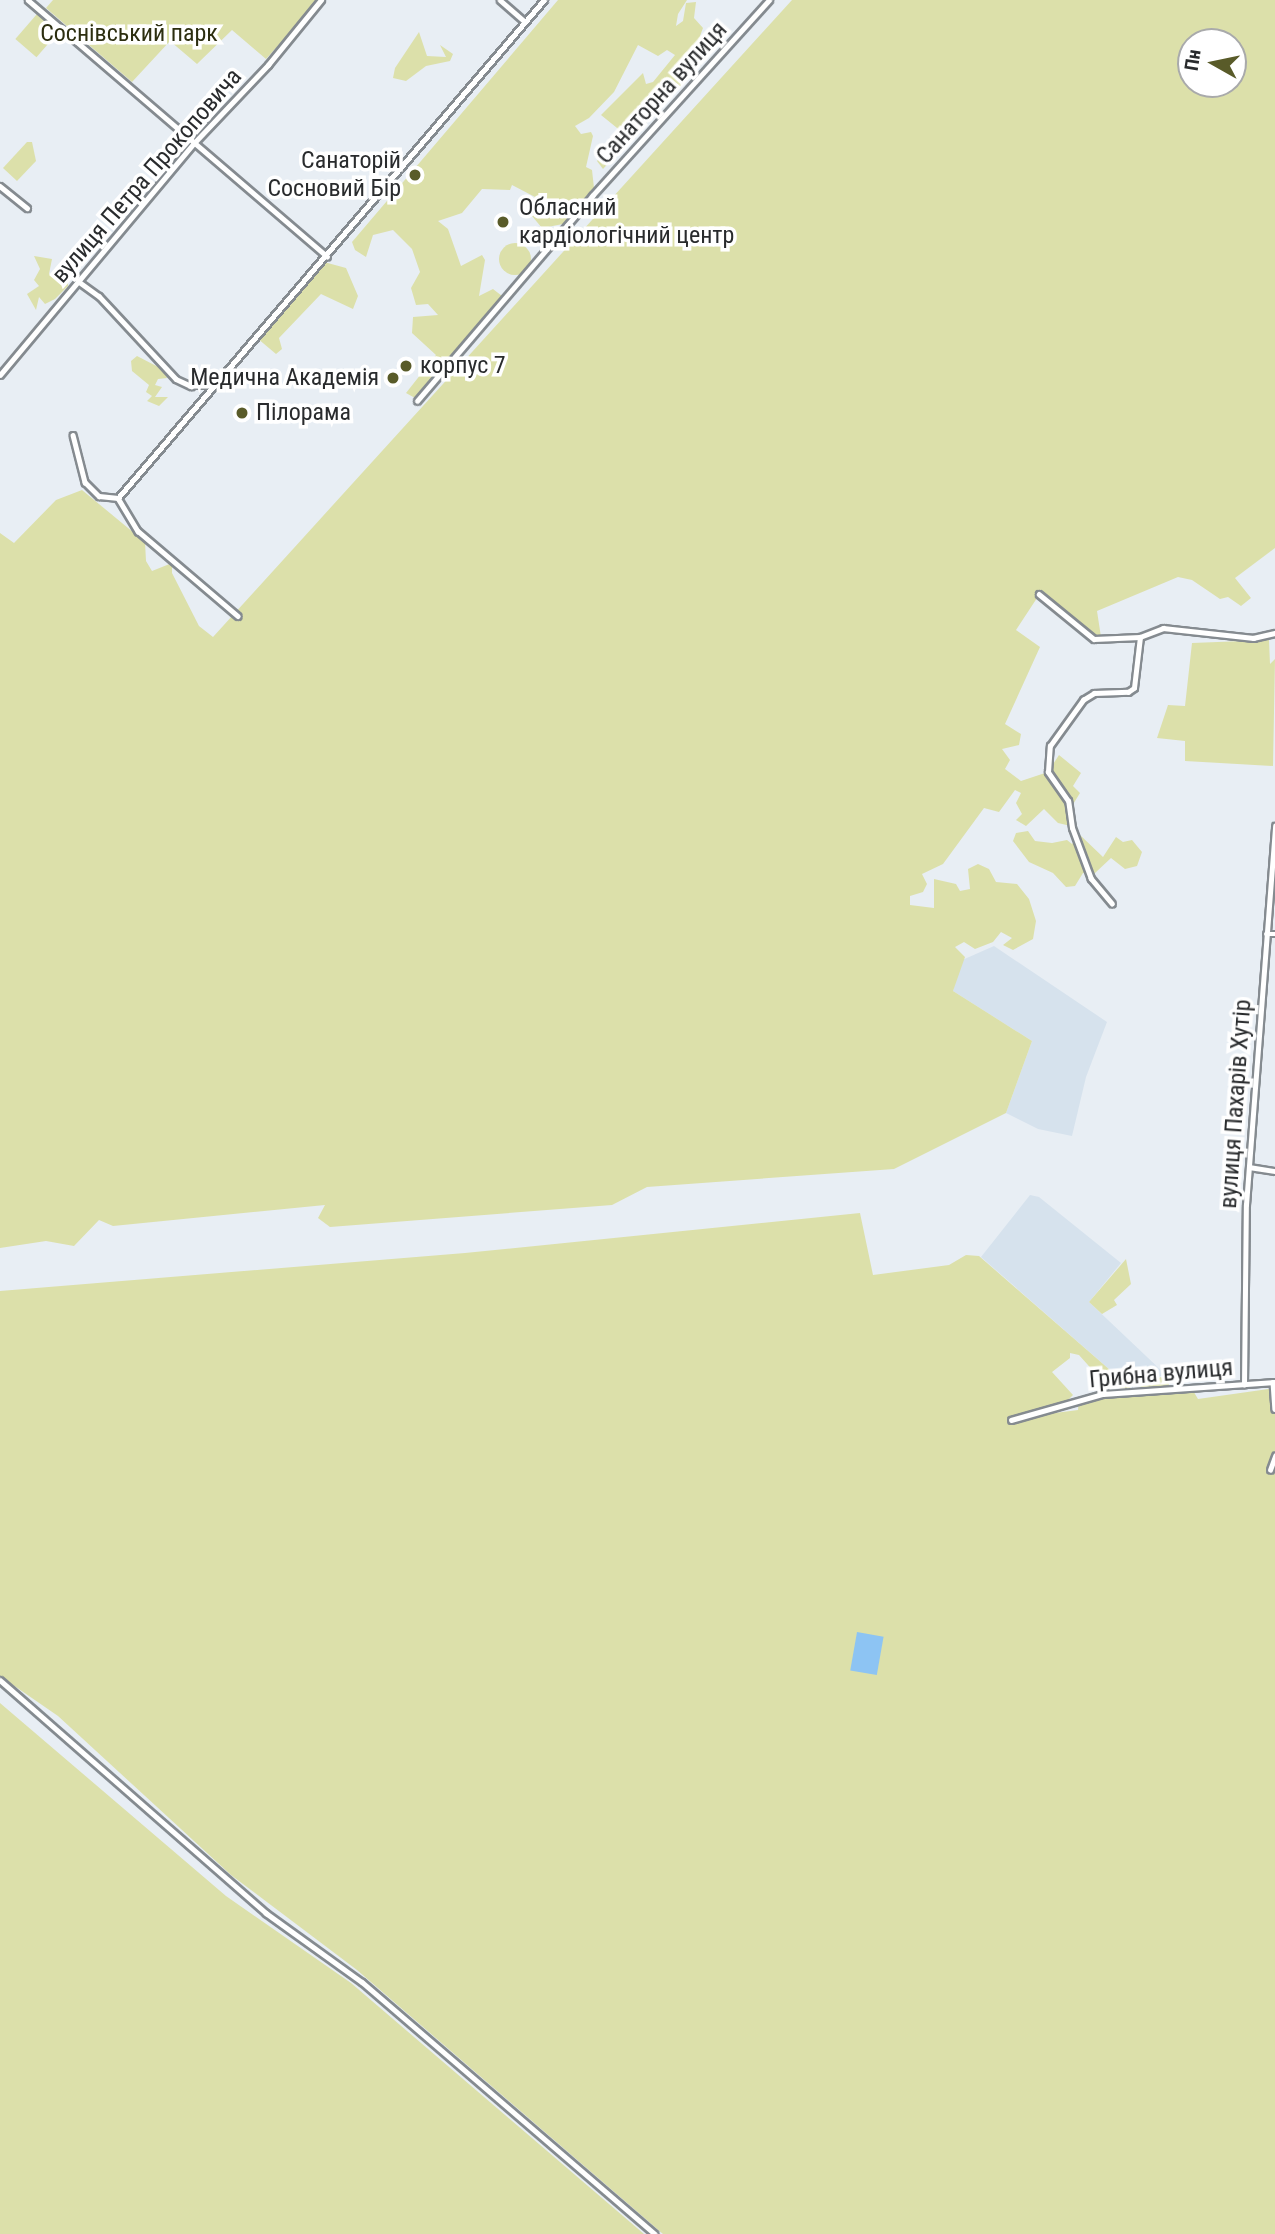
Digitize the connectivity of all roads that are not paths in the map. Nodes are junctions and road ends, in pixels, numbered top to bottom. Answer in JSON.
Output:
{"nodes":[{"id":1,"x":28,"y":0,"type":"edge"},
{"id":2,"x":321,"y":0,"type":"edge"},
{"id":3,"x":500,"y":0,"type":"edge"},
{"id":4,"x":544,"y":0,"type":"edge"},
{"id":5,"x":769,"y":0,"type":"edge"},
{"id":6,"x":525,"y":22,"type":"junction"},
{"id":7,"x":194,"y":143,"type":"junction"},
{"id":8,"x":0,"y":186,"type":"edge"},
{"id":9,"x":27,"y":208,"type":"dead end"},
{"id":10,"x":327,"y":256,"type":"junction"},
{"id":11,"x":78,"y":281,"type":"junction"},
{"id":12,"x":0,"y":375,"type":"edge"},
{"id":13,"x":214,"y":386,"type":"junction"},
{"id":14,"x":417,"y":401,"type":"dead end"},
{"id":15,"x":73,"y":435,"type":"dead end"},
{"id":16,"x":118,"y":498,"type":"junction"},
{"id":17,"x":1039,"y":594,"type":"dead end"},
{"id":18,"x":237,"y":616,"type":"dead end"},
{"id":19,"x":1275,"y":633,"type":"edge"},
{"id":20,"x":1140,"y":637,"type":"junction"},
{"id":21,"x":1275,"y":826,"type":"edge"},
{"id":22,"x":1112,"y":904,"type":"dead end"},
{"id":23,"x":1266,"y":934,"type":"junction"},
{"id":24,"x":1275,"y":934,"type":"edge"},
{"id":25,"x":1248,"y":1167,"type":"junction"},
{"id":26,"x":1275,"y":1171,"type":"edge"},
{"id":27,"x":1274,"y":1382,"type":"edge"},
{"id":28,"x":1244,"y":1385,"type":"junction"},
{"id":29,"x":1275,"y":1409,"type":"edge"},
{"id":30,"x":1011,"y":1419,"type":"dead end"},
{"id":31,"x":1275,"y":1456,"type":"edge"},
{"id":32,"x":1270,"y":1470,"type":"dead end"},
{"id":33,"x":0,"y":1680,"type":"edge"},
{"id":34,"x":655,"y":2234,"type":"edge"}],
"edges":[{"from":1,"to":7,"type":"street"},
{"from":2,"to":7,"type":"street","name":"вулиця Петра Прокоповича"},
{"from":3,"to":6,"type":"street"},
{"from":4,"to":6,"type":"street"},
{"from":5,"to":14,"type":"street","name":"Санаторна вулиця"},
{"from":6,"to":10,"type":"street"},
{"from":7,"to":10,"type":"street"},
{"from":7,"to":11,"type":"street","name":"вулиця Петра Прокоповича"},
{"from":8,"to":9,"type":"street"},
{"from":10,"to":13,"type":"street"},
{"from":11,"to":12,"type":"street","name":"вулиця Петра Прокоповича"},
{"from":11,"to":13,"type":"street"},
{"from":13,"to":16,"type":"street"},
{"from":15,"to":16,"type":"street"},
{"from":16,"to":18,"type":"street"},
{"from":17,"to":20,"type":"street"},
{"from":19,"to":20,"type":"street"},
{"from":20,"to":22,"type":"street"},
{"from":21,"to":23,"type":"street","name":"вулиця Пахарів Хутір"},
{"from":23,"to":24,"type":"street"},
{"from":23,"to":25,"type":"street","name":"вулиця Пахарів Хутір"},
{"from":25,"to":26,"type":"street"},
{"from":25,"to":28,"type":"street","name":"вулиця Пахарів Хутір"},
{"from":27,"to":28,"type":"street","name":"Грибна вулиця"},
{"from":27,"to":29,"type":"street"},
{"from":28,"to":30,"type":"street","name":"Грибна вулиця"},
{"from":31,"to":32,"type":"street"},
{"from":33,"to":34,"type":"street"}]}
